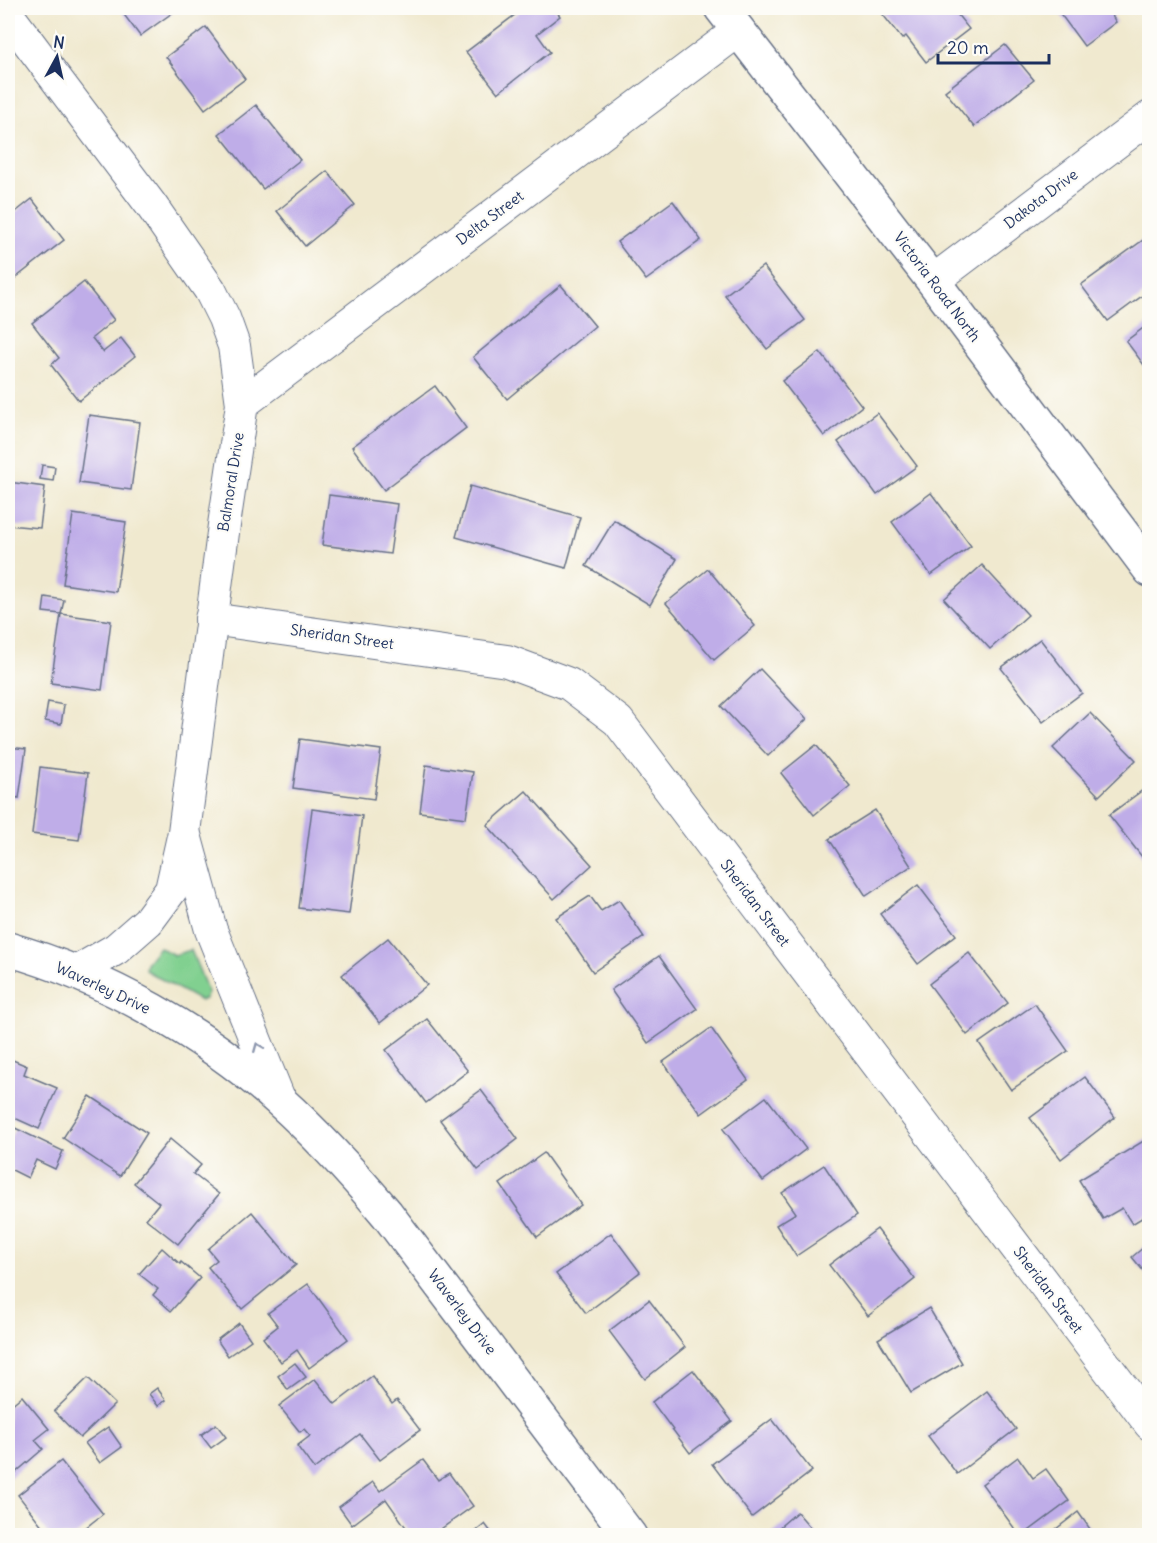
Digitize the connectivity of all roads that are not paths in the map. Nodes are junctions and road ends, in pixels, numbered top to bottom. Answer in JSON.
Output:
{"nodes":[{"id":1,"x":8,"y":15,"type":"edge"},
{"id":2,"x":730,"y":19,"type":"edge"},
{"id":3,"x":1149,"y":117,"type":"edge"},
{"id":4,"x":933,"y":281,"type":"junction"},
{"id":5,"x":242,"y":405,"type":"junction"},
{"id":6,"x":1149,"y":570,"type":"edge"},
{"id":7,"x":211,"y":619,"type":"junction"},
{"id":8,"x":184,"y":832,"type":"junction"},
{"id":9,"x":8,"y":950,"type":"edge"},
{"id":10,"x":76,"y":972,"type":"junction"},
{"id":11,"x":280,"y":1101,"type":"junction"},
{"id":12,"x":1149,"y":1424,"type":"edge"},
{"id":13,"x":630,"y":1536,"type":"edge"}],
"edges":[{"from":1,"to":5,"type":"street","name":"Balmoral Drive"},
{"from":2,"to":4,"type":"street","name":"Victoria Road North"},
{"from":2,"to":5,"type":"street","name":"Delta Street"},
{"from":3,"to":4,"type":"street","name":"Dakota Drive"},
{"from":4,"to":6,"type":"street","name":"Victoria Road North"},
{"from":5,"to":7,"type":"street","name":"Balmoral Drive"},
{"from":7,"to":8,"type":"street","name":"Balmoral Drive"},
{"from":7,"to":12,"type":"street","name":"Sheridan Street"},
{"from":8,"to":10,"type":"street","name":"Balmoral Drive"},
{"from":11,"to":8,"type":"street","name":"Waverley Drive","one_way":true},
{"from":9,"to":10,"type":"street","name":"Waverley Drive"},
{"from":10,"to":11,"type":"street","name":"Waverley Drive"},
{"from":11,"to":13,"type":"street","name":"Waverley Drive"}]}
